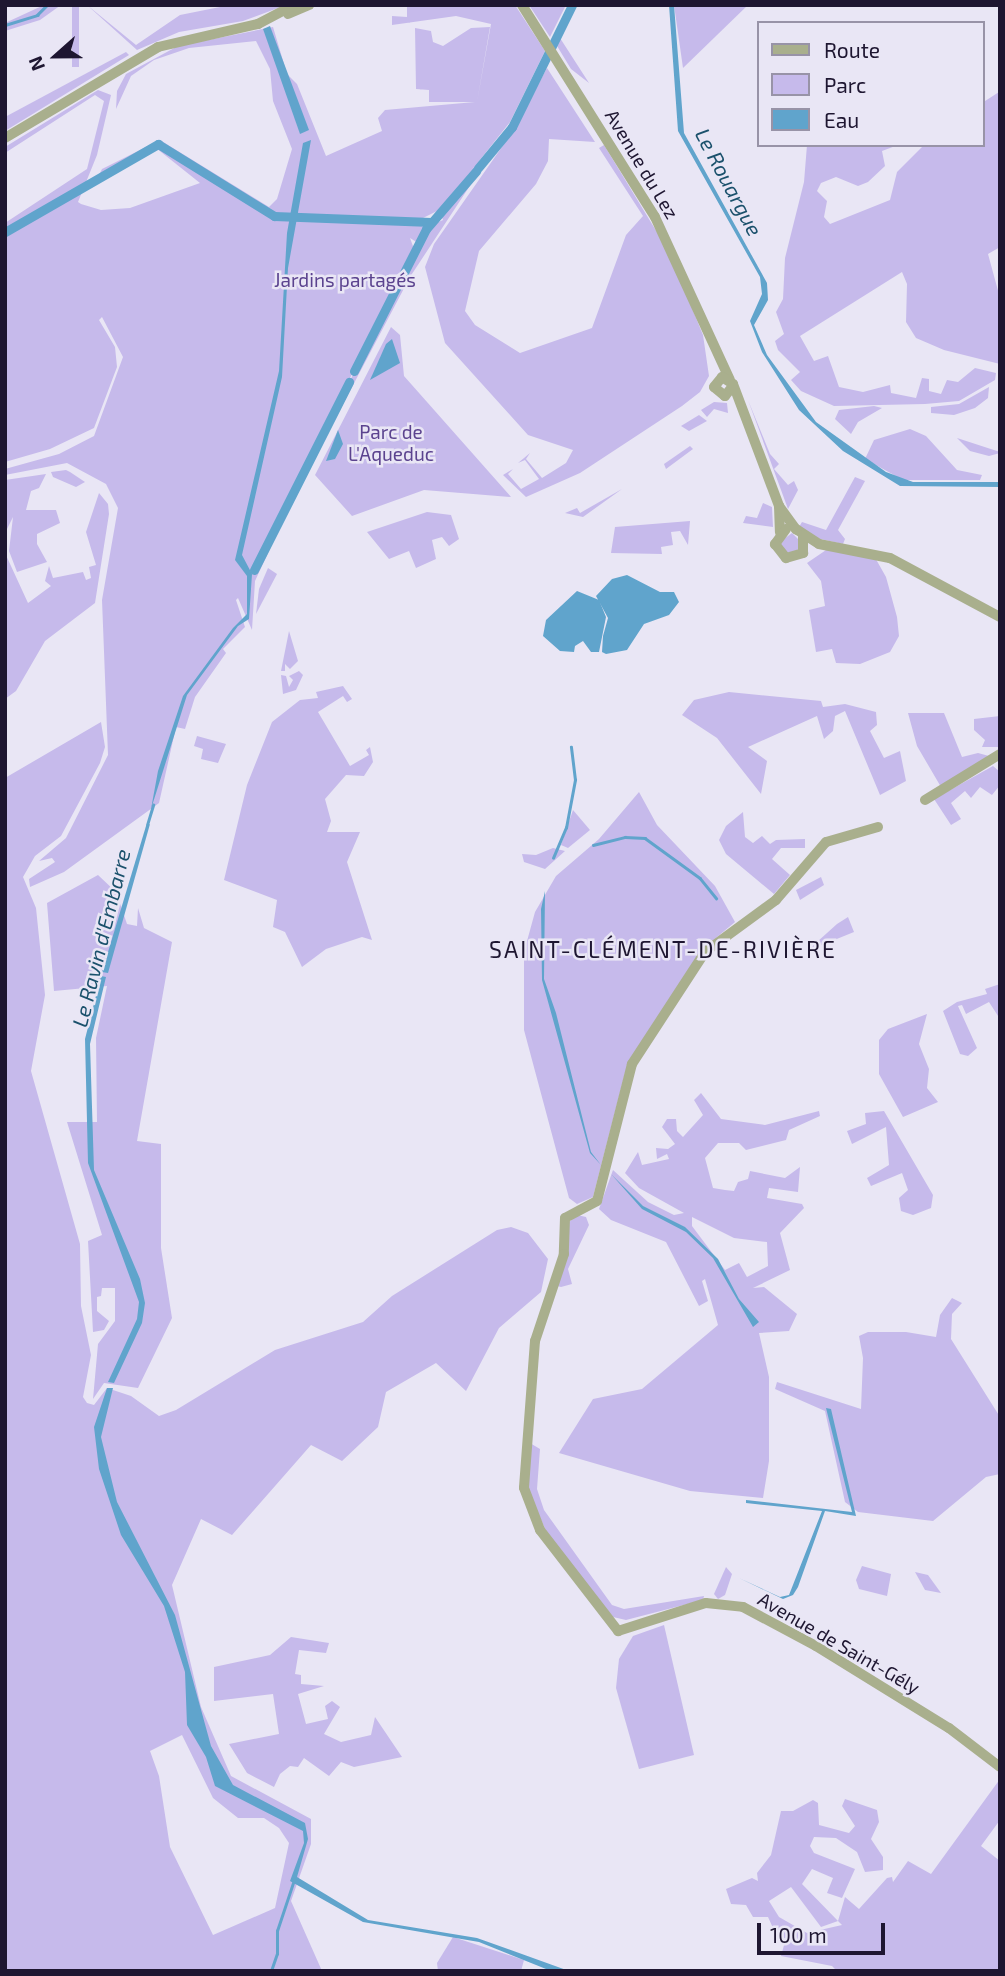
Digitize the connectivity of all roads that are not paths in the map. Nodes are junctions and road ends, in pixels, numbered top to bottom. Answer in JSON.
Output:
{"nodes":[{"id":1,"x":294,"y":5,"type":"edge"},
{"id":2,"x":309,"y":5,"type":"edge"},
{"id":3,"x":522,"y":5,"type":"edge"},
{"id":4,"x":277,"y":17,"type":"junction"},
{"id":5,"x":5,"y":138,"type":"edge"},
{"id":6,"x":715,"y":350,"type":"junction"},
{"id":7,"x":716,"y":382,"type":"junction"},
{"id":8,"x":732,"y":383,"type":"junction"},
{"id":9,"x":725,"y":396,"type":"junction"},
{"id":10,"x":744,"y":415,"type":"junction"},
{"id":11,"x":779,"y":506,"type":"junction"},
{"id":12,"x":780,"y":532,"type":"junction"},
{"id":13,"x":799,"y":532,"type":"junction"},
{"id":14,"x":825,"y":547,"type":"junction"},
{"id":15,"x":804,"y":551,"type":"junction"},
{"id":16,"x":1000,"y":617,"type":"edge"},
{"id":17,"x":1000,"y":754,"type":"edge"},
{"id":18,"x":925,"y":800,"type":"dead end"},
{"id":19,"x":878,"y":827,"type":"dead end"},
{"id":20,"x":1000,"y":1767,"type":"edge"}],
"edges":[{"from":1,"to":4,"type":"street"},
{"from":2,"to":4,"type":"street"},
{"from":3,"to":6,"type":"street","name":"Avenue du Lez"},
{"from":4,"to":5,"type":"street"},
{"from":6,"to":7,"type":"street","name":"Avenue du Lez"},
{"from":6,"to":8,"type":"street","name":"Avenue du Lez"},
{"from":7,"to":8,"type":"street"},
{"from":7,"to":9,"type":"street"},
{"from":8,"to":9,"type":"street"},
{"from":8,"to":10,"type":"street","name":"Avenue du Lez"},
{"from":9,"to":10,"type":"street"},
{"from":10,"to":11,"type":"street","name":"Avenue du Lez"},
{"from":11,"to":12,"type":"street"},
{"from":11,"to":13,"type":"street"},
{"from":12,"to":13,"type":"street"},
{"from":12,"to":15,"type":"street"},
{"from":13,"to":14,"type":"street"},
{"from":13,"to":15,"type":"street"},
{"from":14,"to":15,"type":"street"},
{"from":14,"to":16,"type":"street"},
{"from":17,"to":18,"type":"street"},
{"from":19,"to":20,"type":"street","name":"Avenue de Saint-Gély"}]}
